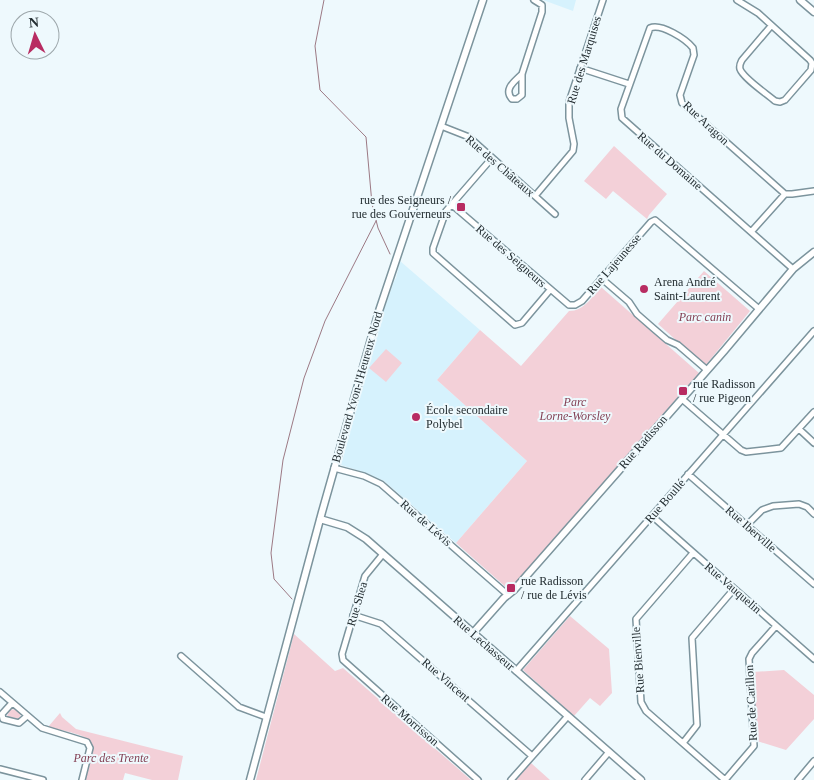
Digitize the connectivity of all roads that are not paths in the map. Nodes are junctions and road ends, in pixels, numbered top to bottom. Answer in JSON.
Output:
{"nodes":[{"id":1,"x":484,"y":0,"type":"edge"},
{"id":2,"x":534,"y":0,"type":"edge"},
{"id":3,"x":603,"y":0,"type":"edge"},
{"id":4,"x":737,"y":0,"type":"edge"},
{"id":5,"x":800,"y":0,"type":"edge"},
{"id":6,"x":814,"y":12,"type":"edge"},
{"id":7,"x":652,"y":26,"type":"joint"},
{"id":8,"x":771,"y":26,"type":"junction"},
{"id":9,"x":580,"y":68,"type":"junction"},
{"id":10,"x":522,"y":74,"type":"junction"},
{"id":11,"x":629,"y":84,"type":"junction"},
{"id":12,"x":441,"y":126,"type":"junction"},
{"id":13,"x":492,"y":158,"type":"junction"},
{"id":14,"x":814,"y":191,"type":"edge"},
{"id":15,"x":785,"y":194,"type":"junction"},
{"id":16,"x":535,"y":196,"type":"junction"},
{"id":17,"x":451,"y":204,"type":"junction"},
{"id":18,"x":555,"y":214,"type":"dead end"},
{"id":19,"x":751,"y":232,"type":"junction"},
{"id":20,"x":814,"y":252,"type":"edge"},
{"id":21,"x":793,"y":269,"type":"junction"},
{"id":22,"x":601,"y":278,"type":"junction"},
{"id":23,"x":550,"y":290,"type":"junction"},
{"id":24,"x":572,"y":306,"type":"joint"},
{"id":25,"x":759,"y":309,"type":"junction"},
{"id":26,"x":814,"y":331,"type":"edge"},
{"id":27,"x":707,"y":370,"type":"junction"},
{"id":28,"x":682,"y":398,"type":"junction"},
{"id":29,"x":814,"y":412,"type":"edge"},
{"id":30,"x":799,"y":429,"type":"junction"},
{"id":31,"x":723,"y":435,"type":"junction"},
{"id":32,"x":814,"y":443,"type":"edge"},
{"id":33,"x":334,"y":468,"type":"junction"},
{"id":34,"x":688,"y":474,"type":"junction"},
{"id":35,"x":814,"y":514,"type":"edge"},
{"id":36,"x":652,"y":516,"type":"junction"},
{"id":37,"x":320,"y":519,"type":"junction"},
{"id":38,"x":747,"y":525,"type":"junction"},
{"id":39,"x":693,"y":553,"type":"junction"},
{"id":40,"x":383,"y":554,"type":"junction"},
{"id":41,"x":814,"y":584,"type":"edge"},
{"id":42,"x":734,"y":589,"type":"junction"},
{"id":43,"x":508,"y":595,"type":"junction"},
{"id":44,"x":353,"y":615,"type":"junction"},
{"id":45,"x":776,"y":626,"type":"junction"},
{"id":46,"x":473,"y":633,"type":"junction"},
{"id":47,"x":180,"y":656,"type":"dead end"},
{"id":48,"x":814,"y":659,"type":"edge"},
{"id":49,"x":343,"y":660,"type":"joint"},
{"id":50,"x":516,"y":671,"type":"junction"},
{"id":51,"x":0,"y":692,"type":"edge"},
{"id":52,"x":12,"y":703,"type":"junction"},
{"id":53,"x":27,"y":716,"type":"junction"},
{"id":54,"x":568,"y":716,"type":"junction"},
{"id":55,"x":266,"y":717,"type":"junction"},
{"id":56,"x":683,"y":743,"type":"junction"},
{"id":57,"x":609,"y":752,"type":"junction"},
{"id":58,"x":532,"y":756,"type":"junction"},
{"id":59,"x":814,"y":761,"type":"edge"},
{"id":60,"x":0,"y":769,"type":"edge"},
{"id":61,"x":28,"y":778,"type":"edge"},
{"id":62,"x":43,"y":780,"type":"edge"},
{"id":63,"x":82,"y":780,"type":"edge"},
{"id":64,"x":250,"y":780,"type":"edge"},
{"id":65,"x":478,"y":780,"type":"edge"},
{"id":66,"x":511,"y":780,"type":"edge"},
{"id":67,"x":585,"y":780,"type":"edge"},
{"id":68,"x":641,"y":780,"type":"edge"},
{"id":69,"x":725,"y":780,"type":"edge"},
{"id":70,"x":798,"y":780,"type":"edge"}],
"edges":[{"from":1,"to":12,"type":"street","name":"Boulevard Yvon-l'Heureux Nord"},
{"from":2,"to":10,"type":"street"},
{"from":3,"to":9,"type":"street","name":"Rue des Marquises"},
{"from":4,"to":8,"type":"street"},
{"from":5,"to":6,"type":"street"},
{"from":7,"to":11,"type":"street","name":"Rue du Domaine"},
{"from":7,"to":15,"type":"street","name":"Rue Aragon"},
{"from":8,"to":8,"type":"street"},
{"from":9,"to":11,"type":"street"},
{"from":9,"to":16,"type":"street","name":"Rue des Marquises"},
{"from":10,"to":10,"type":"street"},
{"from":11,"to":19,"type":"street","name":"Rue du Domaine"},
{"from":12,"to":13,"type":"street","name":"Rue des Châteaux"},
{"from":12,"to":33,"type":"street","name":"Boulevard Yvon-l'Heureux Nord"},
{"from":13,"to":16,"type":"street","name":"Rue des Châteaux"},
{"from":13,"to":17,"type":"street"},
{"from":14,"to":15,"type":"street"},
{"from":15,"to":19,"type":"street"},
{"from":16,"to":18,"type":"street","name":"Rue des Châteaux"},
{"from":17,"to":23,"type":"street","name":"Rue des Seigneurs"},
{"from":17,"to":23,"type":"street"},
{"from":19,"to":21,"type":"street","name":"Rue du Domaine"},
{"from":20,"to":21,"type":"street","name":"Rue Radisson"},
{"from":21,"to":25,"type":"street","name":"Rue Radisson"},
{"from":22,"to":24,"type":"street","name":"Rue Lajeunesse"},
{"from":22,"to":25,"type":"street","name":"Rue Lajeunesse"},
{"from":22,"to":27,"type":"street"},
{"from":23,"to":24,"type":"street","name":"Rue des Seigneurs"},
{"from":25,"to":27,"type":"street","name":"Rue Radisson"},
{"from":26,"to":31,"type":"street","name":"Rue Boullé"},
{"from":27,"to":28,"type":"street","name":"Rue Radisson"},
{"from":28,"to":31,"type":"street"},
{"from":28,"to":43,"type":"street","name":"Rue Radisson"},
{"from":29,"to":30,"type":"street"},
{"from":30,"to":31,"type":"street"},
{"from":30,"to":32,"type":"street"},
{"from":31,"to":34,"type":"street","name":"Rue Boullé"},
{"from":33,"to":37,"type":"street","name":"Boulevard Yvon-l'Heureux Nord"},
{"from":33,"to":43,"type":"street","name":"Rue de Lévis"},
{"from":34,"to":36,"type":"street","name":"Rue Boullé"},
{"from":34,"to":38,"type":"street","name":"Rue Iberville"},
{"from":35,"to":38,"type":"street"},
{"from":36,"to":39,"type":"street","name":"Rue Vauquelin"},
{"from":36,"to":50,"type":"street","name":"Rue Boullé"},
{"from":37,"to":40,"type":"street","name":"Rue Lechasseur"},
{"from":37,"to":55,"type":"street","name":"Boulevard Yvon-l'Heureux Nord"},
{"from":38,"to":41,"type":"street","name":"Rue Iberville"},
{"from":39,"to":42,"type":"street","name":"Rue Vauquelin"},
{"from":39,"to":56,"type":"street","name":"Rue Bienville"},
{"from":40,"to":44,"type":"street","name":"Rue Shea"},
{"from":40,"to":46,"type":"street","name":"Rue Lechasseur"},
{"from":42,"to":45,"type":"street","name":"Rue Vauquelin"},
{"from":42,"to":56,"type":"street"},
{"from":43,"to":46,"type":"street","name":"Rue Radisson"},
{"from":44,"to":49,"type":"street","name":"Rue Shea"},
{"from":44,"to":58,"type":"street","name":"Rue Vincent"},
{"from":45,"to":48,"type":"street","name":"Rue Vauquelin"},
{"from":45,"to":69,"type":"street","name":"Rue de Carillon"},
{"from":46,"to":50,"type":"street","name":"Rue Lechasseur"},
{"from":47,"to":55,"type":"street"},
{"from":49,"to":65,"type":"street","name":"Rue Morrisson"},
{"from":50,"to":54,"type":"street","name":"Rue Lechasseur"},
{"from":51,"to":52,"type":"street"},
{"from":52,"to":53,"type":"street"},
{"from":52,"to":53,"type":"street"},
{"from":53,"to":63,"type":"street"},
{"from":54,"to":57,"type":"street","name":"Rue Lechasseur"},
{"from":54,"to":58,"type":"street"},
{"from":55,"to":64,"type":"street","name":"Boulevard Yvon-l'Heureux Nord"},
{"from":56,"to":69,"type":"street","name":"Rue Bienville"},
{"from":57,"to":67,"type":"street"},
{"from":57,"to":68,"type":"street","name":"Rue Lechasseur"},
{"from":58,"to":66,"type":"street"},
{"from":59,"to":70,"type":"street"},
{"from":60,"to":61,"type":"street"},
{"from":61,"to":62,"type":"street"}]}
